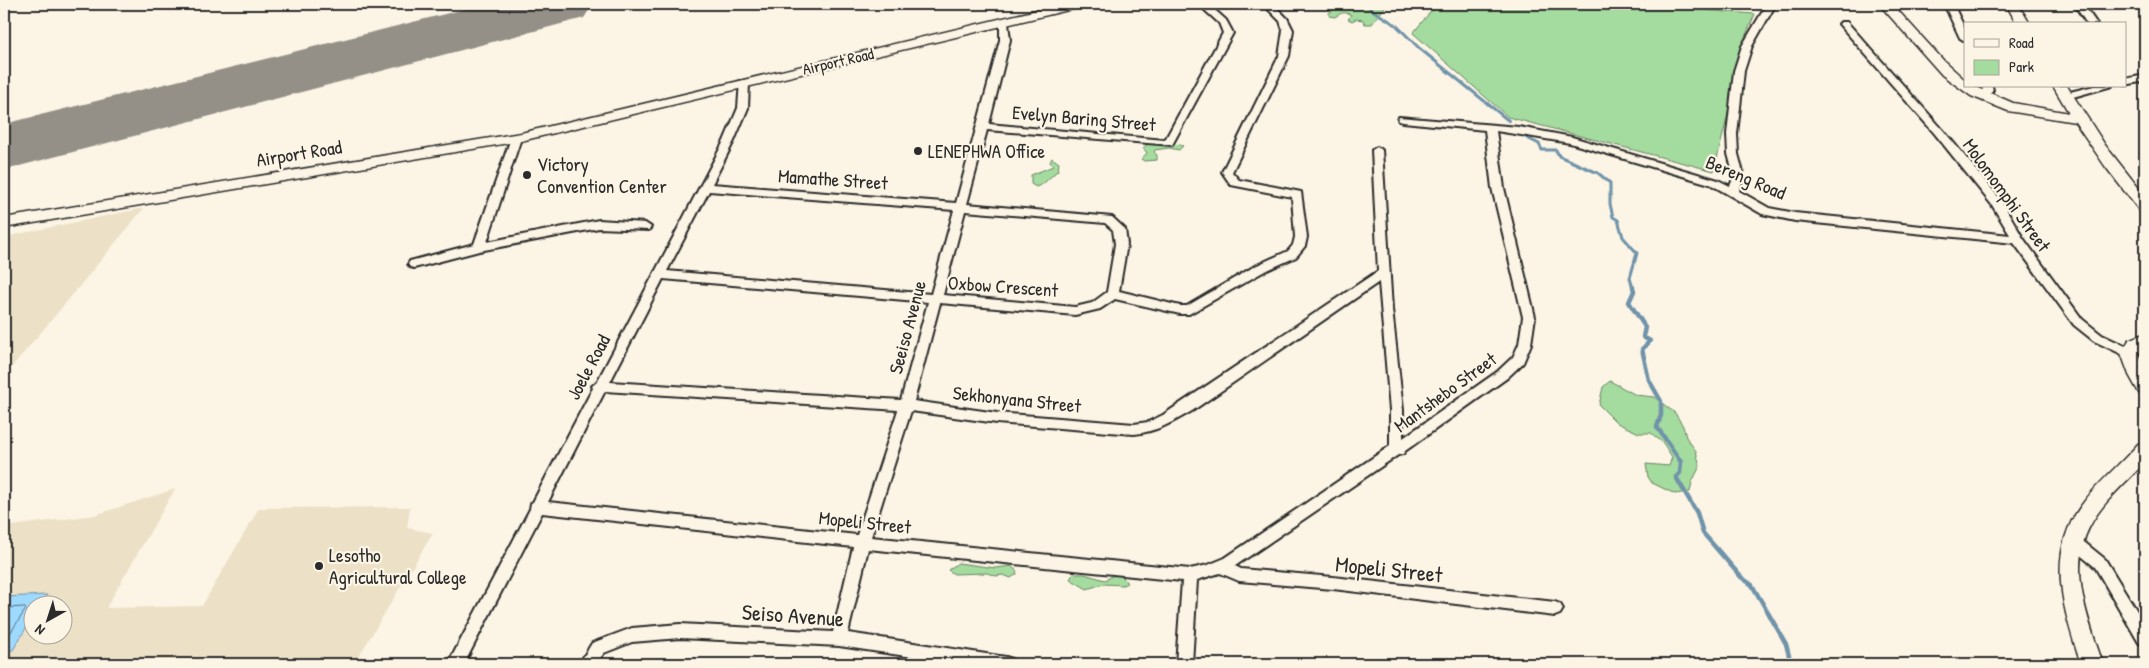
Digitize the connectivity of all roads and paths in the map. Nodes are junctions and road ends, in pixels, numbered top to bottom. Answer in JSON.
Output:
{"nodes":[{"id":1,"x":1077,"y":4,"type":"edge"},
{"id":2,"x":1203,"y":4,"type":"edge"},
{"id":3,"x":1268,"y":4,"type":"edge"},
{"id":4,"x":1771,"y":4,"type":"edge"},
{"id":5,"x":1885,"y":4,"type":"edge"},
{"id":6,"x":1948,"y":4,"type":"edge"},
{"id":7,"x":2012,"y":4,"type":"edge"},
{"id":8,"x":2079,"y":4,"type":"edge"},
{"id":9,"x":2023,"y":22,"type":"edge"},
{"id":10,"x":2091,"y":22,"type":"edge"},
{"id":11,"x":1003,"y":23,"type":"junction"},
{"id":12,"x":1844,"y":24,"type":"dead end"},
{"id":13,"x":1964,"y":36,"type":"edge"},
{"id":14,"x":2145,"y":78,"type":"edge"},
{"id":15,"x":2127,"y":79,"type":"edge"},
{"id":16,"x":744,"y":83,"type":"junction"},
{"id":17,"x":1964,"y":86,"type":"edge"},
{"id":18,"x":1972,"y":88,"type":"edge"},
{"id":19,"x":2089,"y":88,"type":"edge"},
{"id":20,"x":2063,"y":91,"type":"edge"},
{"id":21,"x":1985,"y":92,"type":"edge"},
{"id":22,"x":599,"y":117,"type":"junction"},
{"id":23,"x":2078,"y":118,"type":"junction"},
{"id":24,"x":1403,"y":119,"type":"dead end"},
{"id":25,"x":983,"y":127,"type":"junction"},
{"id":26,"x":1490,"y":127,"type":"junction"},
{"id":27,"x":516,"y":138,"type":"junction"},
{"id":28,"x":1377,"y":150,"type":"dead end"},
{"id":29,"x":704,"y":187,"type":"junction"},
{"id":30,"x":1733,"y":190,"type":"junction"},
{"id":31,"x":960,"y":206,"type":"junction"},
{"id":32,"x":2145,"y":206,"type":"edge"},
{"id":33,"x":4,"y":214,"type":"edge"},
{"id":34,"x":4,"y":223,"type":"edge"},
{"id":35,"x":645,"y":227,"type":"dead end"},
{"id":36,"x":2018,"y":240,"type":"junction"},
{"id":37,"x":478,"y":247,"type":"junction"},
{"id":38,"x":414,"y":264,"type":"dead end"},
{"id":39,"x":1384,"y":273,"type":"junction"},
{"id":40,"x":658,"y":274,"type":"junction"},
{"id":41,"x":1113,"y":294,"type":"junction"},
{"id":42,"x":934,"y":299,"type":"junction"},
{"id":43,"x":2145,"y":339,"type":"edge"},
{"id":44,"x":2130,"y":353,"type":"junction"},
{"id":45,"x":599,"y":386,"type":"junction"},
{"id":46,"x":2145,"y":388,"type":"edge"},
{"id":47,"x":906,"y":405,"type":"junction"},
{"id":48,"x":2145,"y":449,"type":"edge"},
{"id":49,"x":1398,"y":450,"type":"junction"},
{"id":50,"x":536,"y":507,"type":"junction"},
{"id":51,"x":862,"y":542,"type":"junction"},
{"id":52,"x":2074,"y":542,"type":"junction"},
{"id":53,"x":1220,"y":566,"type":"junction"},
{"id":54,"x":1190,"y":574,"type":"junction"},
{"id":55,"x":1555,"y":609,"type":"dead end"},
{"id":56,"x":2145,"y":638,"type":"edge"},
{"id":57,"x":839,"y":639,"type":"junction"},
{"id":58,"x":456,"y":664,"type":"edge"},
{"id":59,"x":587,"y":664,"type":"edge"},
{"id":60,"x":1006,"y":664,"type":"edge"},
{"id":61,"x":1184,"y":664,"type":"edge"},
{"id":62,"x":2092,"y":664,"type":"edge"}],
"edges":[{"from":1,"to":11,"type":"main road","name":"Airport Road"},
{"from":2,"to":25,"type":"street","name":"Evelyn Baring Street"},
{"from":3,"to":41,"type":"street"},
{"from":4,"to":30,"type":"street"},
{"from":5,"to":17,"type":"main road"},
{"from":6,"to":13,"type":"street"},
{"from":7,"to":9,"type":"main road"},
{"from":8,"to":10,"type":"street"},
{"from":11,"to":16,"type":"main road","name":"Airport Road"},
{"from":11,"to":25,"type":"street","name":"Seeiso Avenue"},
{"from":12,"to":36,"type":"street","name":"Molomomphi Street"},
{"from":14,"to":15,"type":"street"},
{"from":16,"to":22,"type":"main road","name":"Airport Road"},
{"from":16,"to":29,"type":"street","name":"Joele Road"},
{"from":18,"to":21,"type":"main road"},
{"from":19,"to":20,"type":"street"},
{"from":20,"to":23,"type":"main road"},
{"from":21,"to":23,"type":"main road"},
{"from":22,"to":27,"type":"main road","name":"Airport Road"},
{"from":22,"to":33,"type":"main road","name":"Airport Road"},
{"from":23,"to":32,"type":"main road"},
{"from":24,"to":26,"type":"street","name":"Bereng Road"},
{"from":25,"to":31,"type":"street","name":"Seeiso Avenue"},
{"from":26,"to":30,"type":"street","name":"Bereng Road"},
{"from":26,"to":49,"type":"street","name":"Mantshebo Street"},
{"from":27,"to":34,"type":"main road","name":"Airport Road"},
{"from":27,"to":37,"type":"street"},
{"from":28,"to":39,"type":"street"},
{"from":29,"to":31,"type":"street","name":"Mamathe Street"},
{"from":29,"to":40,"type":"street","name":"Joele Road"},
{"from":30,"to":36,"type":"street","name":"Bereng Road"},
{"from":31,"to":41,"type":"street"},
{"from":31,"to":42,"type":"street","name":"Seeiso Avenue"},
{"from":35,"to":37,"type":"street"},
{"from":36,"to":44,"type":"street","name":"Molomomphi Street"},
{"from":37,"to":38,"type":"street"},
{"from":39,"to":47,"type":"street","name":"Sekhonyana Street"},
{"from":39,"to":49,"type":"street"},
{"from":40,"to":42,"type":"street","name":"Oxbow Crescent"},
{"from":40,"to":45,"type":"street","name":"Joele Road"},
{"from":41,"to":42,"type":"street","name":"Oxbow Crescent"},
{"from":42,"to":47,"type":"street","name":"Seeiso Avenue"},
{"from":43,"to":44,"type":"main road"},
{"from":44,"to":46,"type":"main road"},
{"from":45,"to":47,"type":"street","name":"Sekhonyana Street"},
{"from":45,"to":50,"type":"street","name":"Joele Road"},
{"from":47,"to":51,"type":"street","name":"Seeiso Avenue"},
{"from":48,"to":52,"type":"main road"},
{"from":49,"to":53,"type":"street","name":"Mantshebo Street"},
{"from":50,"to":51,"type":"street","name":"Mopeli Street"},
{"from":50,"to":58,"type":"street","name":"Joele Road"},
{"from":51,"to":54,"type":"street","name":"Mopeli Street"},
{"from":51,"to":57,"type":"street","name":"Seeiso Avenue"},
{"from":52,"to":56,"type":"street"},
{"from":52,"to":62,"type":"main road"},
{"from":53,"to":54,"type":"street","name":"Mantshebo Street"},
{"from":53,"to":55,"type":"street","name":"Mopeli Street"},
{"from":54,"to":61,"type":"street"},
{"from":57,"to":59,"type":"street","name":"Seiso Avenue"},
{"from":57,"to":60,"type":"street","name":"Seiso Avenue"}]}
